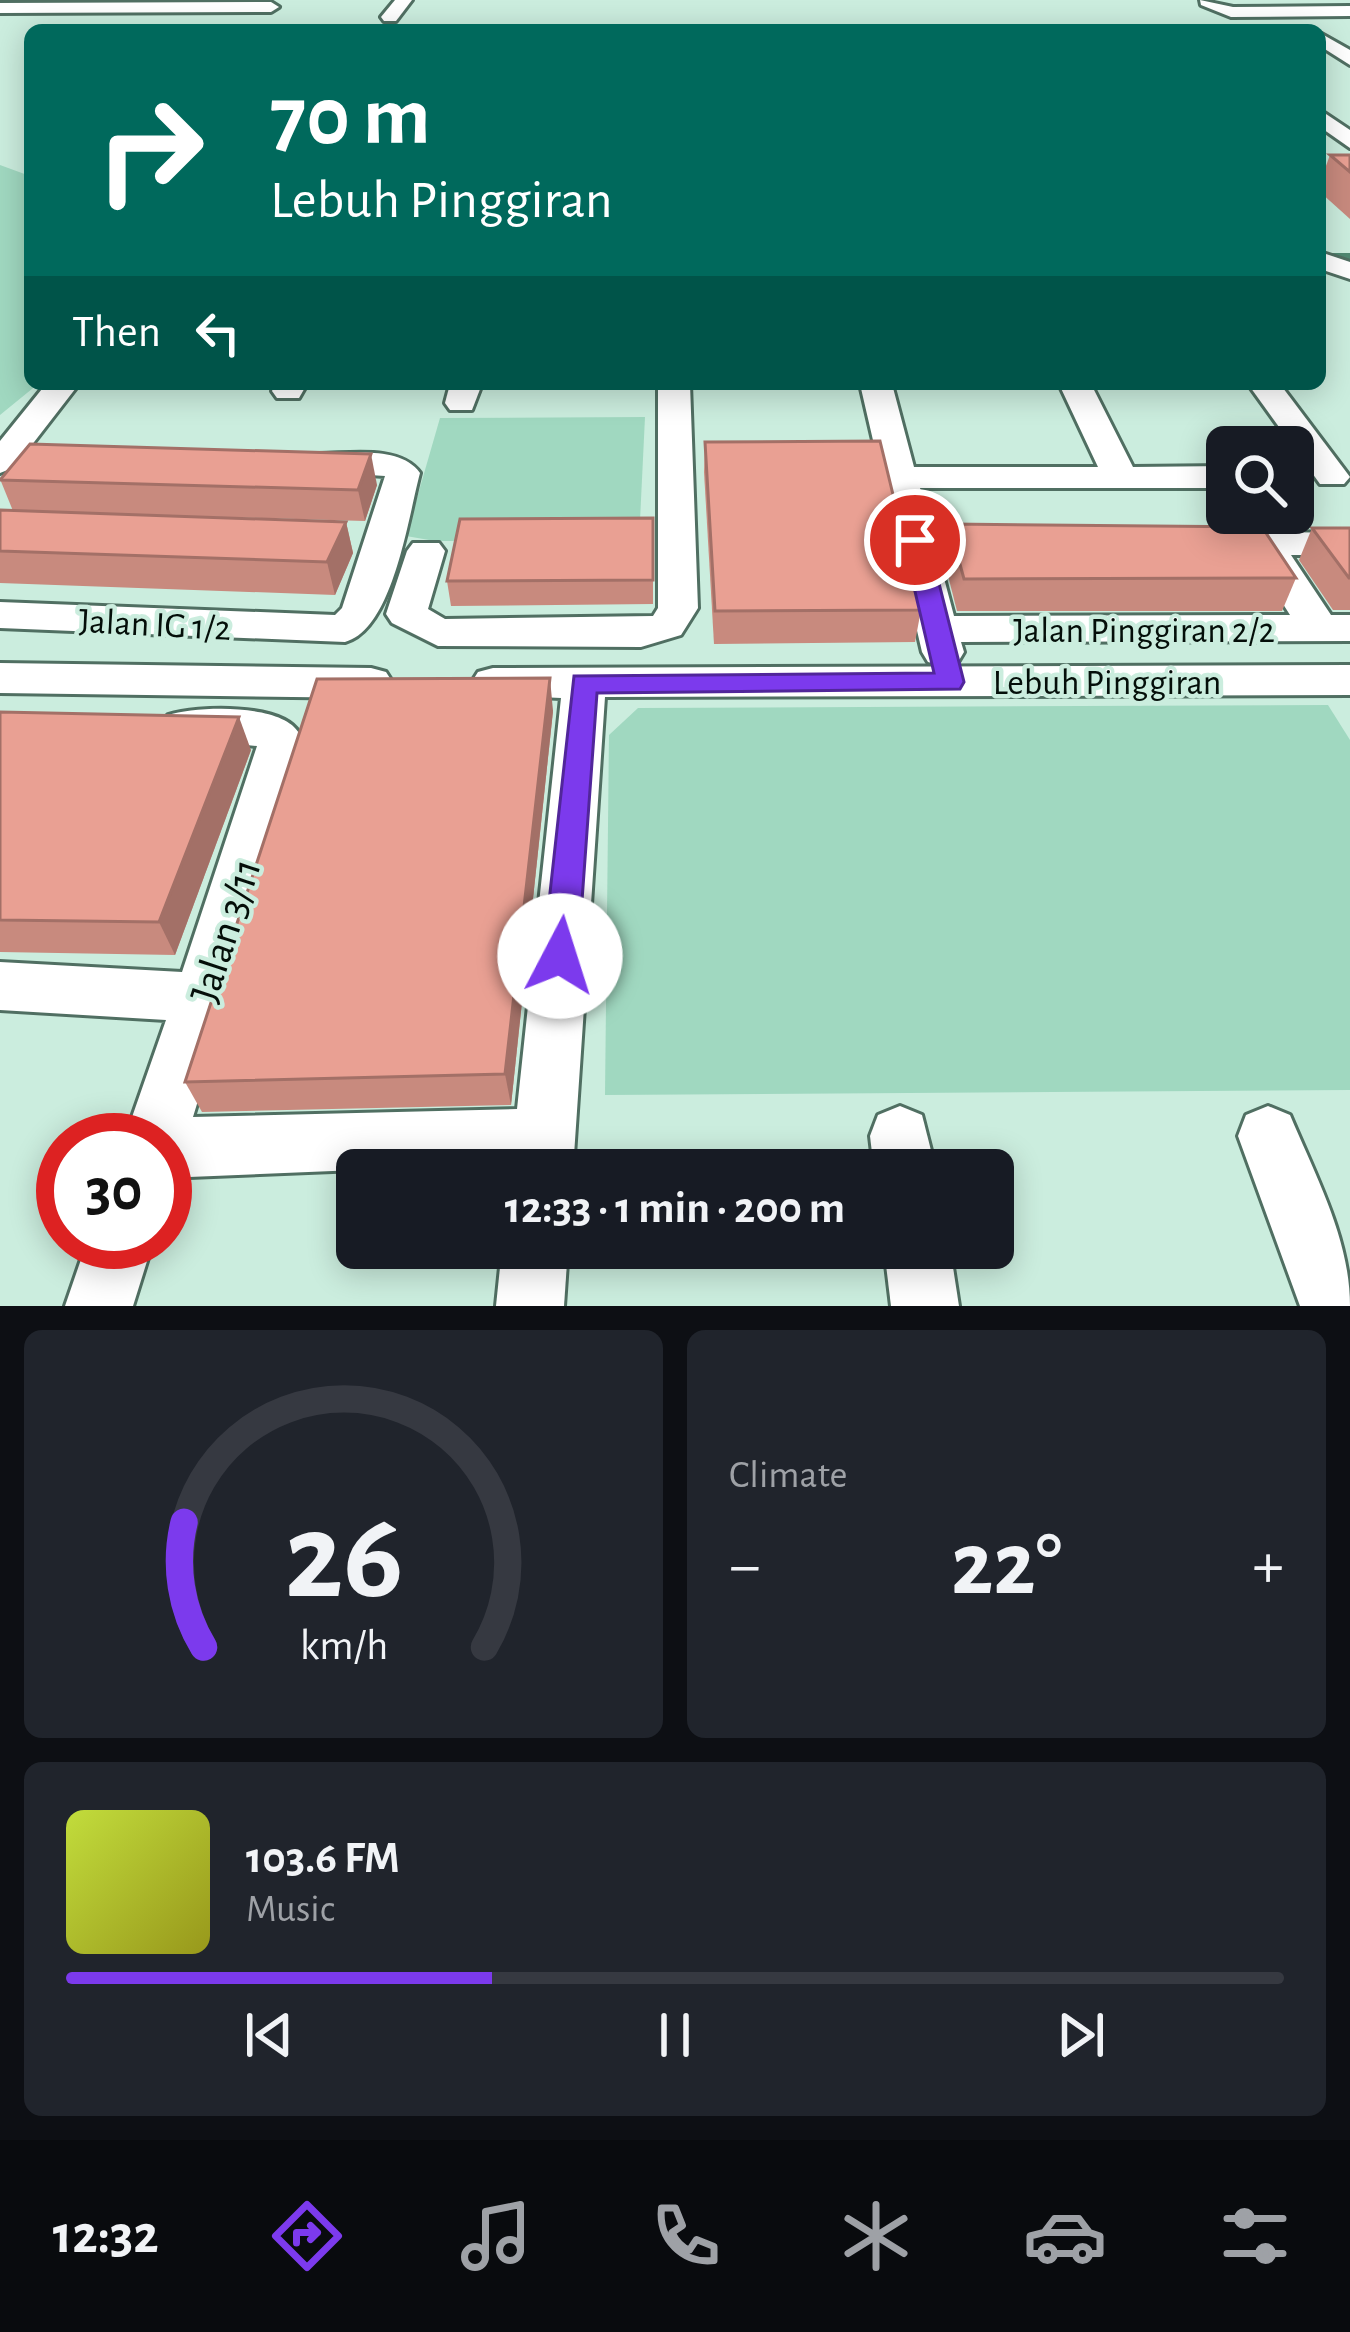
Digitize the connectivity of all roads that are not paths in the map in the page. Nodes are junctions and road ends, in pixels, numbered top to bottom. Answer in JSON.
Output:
{"nodes":[{"id":1,"x":404,"y":0,"type":"edge"},
{"id":2,"x":1207,"y":2,"type":"edge"},
{"id":3,"x":155,"y":3,"type":"edge"},
{"id":4,"x":49,"y":4,"type":"edge"},
{"id":5,"x":257,"y":4,"type":"edge"},
{"id":6,"x":0,"y":8,"type":"edge"},
{"id":7,"x":1350,"y":11,"type":"edge"},
{"id":8,"x":390,"y":17,"type":"dead end"},
{"id":9,"x":1326,"y":121,"type":"edge"},
{"id":10,"x":1350,"y":141,"type":"edge"},
{"id":11,"x":58,"y":390,"type":"edge"},
{"id":12,"x":674,"y":390,"type":"edge"},
{"id":13,"x":877,"y":390,"type":"edge"},
{"id":14,"x":1079,"y":390,"type":"edge"},
{"id":15,"x":1269,"y":390,"type":"edge"},
{"id":16,"x":3,"y":459,"type":"edge"},
{"id":17,"x":120,"y":459,"type":"edge"},
{"id":18,"x":280,"y":463,"type":"edge"},
{"id":19,"x":1120,"y":476,"type":"junction"},
{"id":20,"x":1341,"y":477,"type":"edge"},
{"id":21,"x":899,"y":478,"type":"junction"},
{"id":22,"x":1206,"y":479,"type":"edge"},
{"id":23,"x":1221,"y":534,"type":"edge"},
{"id":24,"x":1259,"y":534,"type":"edge"},
{"id":25,"x":1290,"y":534,"type":"edge"},
{"id":26,"x":915,"y":540,"type":"junction"},
{"id":27,"x":1031,"y":542,"type":"edge"},
{"id":28,"x":1171,"y":543,"type":"edge"},
{"id":29,"x":1350,"y":544,"type":"edge"},
{"id":30,"x":426,"y":551,"type":"dead end"},
{"id":31,"x":0,"y":615,"type":"edge"},
{"id":32,"x":1335,"y":628,"type":"edge"},
{"id":33,"x":938,"y":629,"type":"junction"},
{"id":34,"x":0,"y":679,"type":"edge"},
{"id":35,"x":1350,"y":680,"type":"edge"},
{"id":36,"x":950,"y":682,"type":"junction"},
{"id":37,"x":405,"y":683,"type":"edge"},
{"id":38,"x":450,"y":683,"type":"edge"},
{"id":39,"x":584,"y":683,"type":"junction"},
{"id":40,"x":147,"y":725,"type":"edge"},
{"id":41,"x":0,"y":986,"type":"edge"},
{"id":42,"x":203,"y":998,"type":"junction"},
{"id":43,"x":163,"y":1113,"type":"edge"},
{"id":44,"x":1268,"y":1136,"type":"dead end"},
{"id":45,"x":192,"y":1148,"type":"edge"},
{"id":46,"x":543,"y":1149,"type":"edge"},
{"id":47,"x":336,"y":1151,"type":"edge"},
{"id":48,"x":111,"y":1269,"type":"edge"},
{"id":49,"x":533,"y":1269,"type":"edge"},
{"id":50,"x":920,"y":1269,"type":"edge"},
{"id":51,"x":99,"y":1306,"type":"edge"},
{"id":52,"x":530,"y":1306,"type":"edge"},
{"id":53,"x":926,"y":1306,"type":"edge"},
{"id":54,"x":1334,"y":1306,"type":"edge"}],
"edges":[{"from":1,"to":8,"type":"street"},
{"from":2,"to":7,"type":"street"},
{"from":3,"to":4,"type":"street"},
{"from":3,"to":5,"type":"street"},
{"from":4,"to":6,"type":"street"},
{"from":9,"to":10,"type":"street"},
{"from":11,"to":16,"type":"street"},
{"from":12,"to":30,"type":"street"},
{"from":13,"to":21,"type":"street"},
{"from":14,"to":19,"type":"street"},
{"from":15,"to":20,"type":"street"},
{"from":16,"to":17,"type":"street"},
{"from":18,"to":31,"type":"street","name":"Jalan IG 1/2"},
{"from":19,"to":21,"type":"street"},
{"from":19,"to":22,"type":"street"},
{"from":21,"to":26,"type":"street"},
{"from":23,"to":28,"type":"street"},
{"from":24,"to":32,"type":"street"},
{"from":25,"to":29,"type":"street"},
{"from":26,"to":27,"type":"street"},
{"from":26,"to":33,"type":"street"},
{"from":32,"to":33,"type":"street","name":"Jalan Pinggiran 2/2"},
{"from":33,"to":36,"type":"street"},
{"from":34,"to":37,"type":"street"},
{"from":35,"to":36,"type":"street","name":"Lebuh Pinggiran"},
{"from":36,"to":39,"type":"street","name":"Lebuh Pinggiran"},
{"from":38,"to":39,"type":"street","name":"Lebuh Pinggiran"},
{"from":39,"to":46,"type":"street"},
{"from":40,"to":42,"type":"street","name":"Jalan 3/11"},
{"from":41,"to":42,"type":"street"},
{"from":42,"to":43,"type":"street","name":"Jalan 3/11"},
{"from":44,"to":54,"type":"street"},
{"from":45,"to":47,"type":"street"},
{"from":48,"to":51,"type":"street"},
{"from":49,"to":52,"type":"street"},
{"from":50,"to":53,"type":"street"}]}
